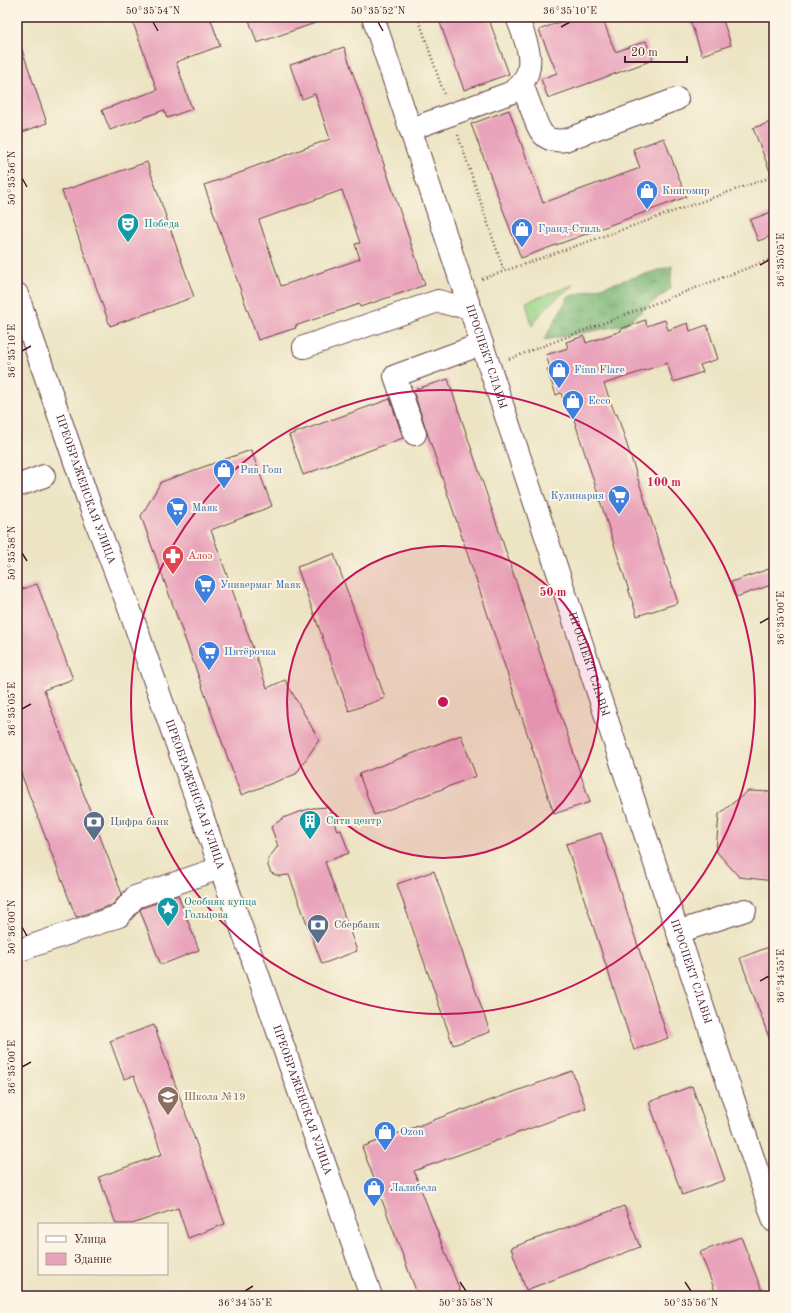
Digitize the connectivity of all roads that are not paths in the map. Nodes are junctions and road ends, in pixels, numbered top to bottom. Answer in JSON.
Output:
{"nodes":[{"id":1,"x":374,"y":17,"type":"edge"},
{"id":2,"x":517,"y":17,"type":"edge"},
{"id":3,"x":522,"y":83,"type":"junction"},
{"id":4,"x":677,"y":99,"type":"dead end"},
{"id":5,"x":411,"y":129,"type":"junction"},
{"id":6,"x":17,"y":294,"type":"edge"},
{"id":7,"x":470,"y":307,"type":"junction"},
{"id":8,"x":482,"y":344,"type":"junction"},
{"id":9,"x":304,"y":347,"type":"dead end"},
{"id":10,"x":415,"y":434,"type":"dead end"},
{"id":11,"x":44,"y":476,"type":"dead end"},
{"id":12,"x":17,"y":486,"type":"edge"},
{"id":13,"x":220,"y":868,"type":"junction"},
{"id":14,"x":745,"y":910,"type":"dead end"},
{"id":15,"x":678,"y":932,"type":"junction"},
{"id":16,"x":17,"y":951,"type":"edge"},
{"id":17,"x":774,"y":1220,"type":"edge"},
{"id":18,"x":371,"y":1296,"type":"edge"}],
"edges":[{"from":1,"to":5,"type":"main road","name":"ПРОСПЕКТ СЛАВЫ"},
{"from":2,"to":3,"type":"main road"},
{"from":3,"to":4,"type":"main road"},
{"from":3,"to":5,"type":"main road"},
{"from":5,"to":7,"type":"main road","name":"ПРОСПЕКТ СЛАВЫ"},
{"from":6,"to":13,"type":"main road","name":"ПРЕОБРАЖЕНСКАЯ УЛИЦА"},
{"from":7,"to":8,"type":"main road","name":"ПРОСПЕКТ СЛАВЫ"},
{"from":7,"to":9,"type":"main road"},
{"from":8,"to":10,"type":"main road"},
{"from":8,"to":15,"type":"main road","name":"ПРОСПЕКТ СЛАВЫ"},
{"from":11,"to":12,"type":"main road"},
{"from":13,"to":16,"type":"main road"},
{"from":13,"to":18,"type":"main road","name":"ПРЕОБРАЖЕНСКАЯ УЛИЦА"},
{"from":14,"to":15,"type":"main road"},
{"from":15,"to":17,"type":"main road","name":"ПРОСПЕКТ СЛАВЫ"}]}
